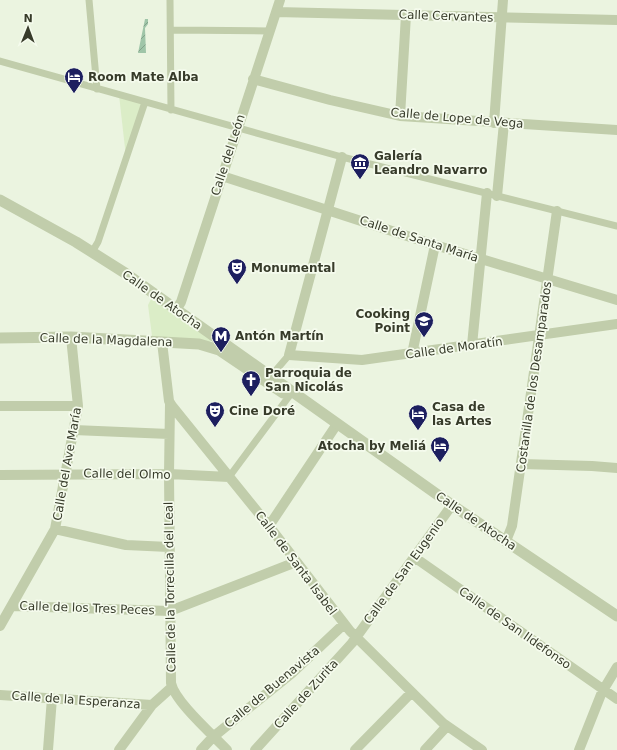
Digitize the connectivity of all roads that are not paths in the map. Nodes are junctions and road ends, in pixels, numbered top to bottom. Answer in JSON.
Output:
{"nodes":[{"id":1,"x":89,"y":0,"type":"edge"},
{"id":2,"x":170,"y":0,"type":"edge"},
{"id":3,"x":280,"y":0,"type":"edge"},
{"id":4,"x":503,"y":0,"type":"edge"},
{"id":5,"x":276,"y":12,"type":"junction"},
{"id":6,"x":406,"y":15,"type":"junction"},
{"id":7,"x":502,"y":18,"type":"junction"},
{"id":8,"x":617,"y":20,"type":"edge"},
{"id":9,"x":171,"y":30,"type":"junction"},
{"id":10,"x":269,"y":32,"type":"junction"},
{"id":11,"x":0,"y":61,"type":"edge"},
{"id":12,"x":253,"y":79,"type":"junction"},
{"id":13,"x":97,"y":89,"type":"junction"},
{"id":14,"x":144,"y":102,"type":"junction"},
{"id":15,"x":171,"y":110,"type":"junction"},
{"id":16,"x":400,"y":116,"type":"junction"},
{"id":17,"x":499,"y":123,"type":"junction"},
{"id":18,"x":237,"y":128,"type":"junction"},
{"id":19,"x":617,"y":130,"type":"edge"},
{"id":20,"x":342,"y":157,"type":"junction"},
{"id":21,"x":222,"y":176,"type":"junction"},
{"id":22,"x":487,"y":193,"type":"junction"},
{"id":23,"x":497,"y":196,"type":"junction"},
{"id":24,"x":0,"y":200,"type":"edge"},
{"id":25,"x":328,"y":210,"type":"junction"},
{"id":26,"x":557,"y":211,"type":"junction"},
{"id":27,"x":617,"y":226,"type":"edge"},
{"id":28,"x":435,"y":245,"type":"junction"},
{"id":29,"x":92,"y":252,"type":"junction"},
{"id":30,"x":481,"y":259,"type":"junction"},
{"id":31,"x":547,"y":280,"type":"junction"},
{"id":32,"x":617,"y":300,"type":"edge"},
{"id":33,"x":176,"y":310,"type":"junction"},
{"id":34,"x":617,"y":324,"type":"edge"},
{"id":35,"x":538,"y":335,"type":"junction"},
{"id":36,"x":71,"y":337,"type":"junction"},
{"id":37,"x":0,"y":338,"type":"edge"},
{"id":38,"x":162,"y":342,"type":"junction"},
{"id":39,"x":472,"y":345,"type":"junction"},
{"id":40,"x":212,"y":347,"type":"joint"},
{"id":41,"x":412,"y":354,"type":"junction"},
{"id":42,"x":289,"y":355,"type":"junction"},
{"id":43,"x":271,"y":376,"type":"junction"},
{"id":44,"x":291,"y":394,"type":"junction"},
{"id":45,"x":170,"y":404,"type":"junction"},
{"id":46,"x":0,"y":406,"type":"edge"},
{"id":47,"x":78,"y":406,"type":"junction"},
{"id":48,"x":337,"y":424,"type":"junction"},
{"id":49,"x":74,"y":430,"type":"junction"},
{"id":50,"x":169,"y":434,"type":"junction"},
{"id":51,"x":522,"y":464,"type":"junction"},
{"id":52,"x":617,"y":468,"type":"edge"},
{"id":53,"x":64,"y":473,"type":"junction"},
{"id":54,"x":0,"y":474,"type":"edge"},
{"id":55,"x":168,"y":474,"type":"junction"},
{"id":56,"x":229,"y":477,"type":"junction"},
{"id":57,"x":452,"y":505,"type":"junction"},
{"id":58,"x":269,"y":526,"type":"junction"},
{"id":59,"x":55,"y":529,"type":"junction"},
{"id":60,"x":506,"y":541,"type":"junction"},
{"id":61,"x":169,"y":547,"type":"junction"},
{"id":62,"x":414,"y":557,"type":"junction"},
{"id":63,"x":296,"y":562,"type":"junction"},
{"id":64,"x":12,"y":606,"type":"junction"},
{"id":65,"x":170,"y":611,"type":"junction"},
{"id":66,"x":617,"y":616,"type":"edge"},
{"id":67,"x":344,"y":624,"type":"junction"},
{"id":68,"x":0,"y":626,"type":"edge"},
{"id":69,"x":356,"y":638,"type":"junction"},
{"id":70,"x":617,"y":667,"type":"edge"},
{"id":71,"x":172,"y":687,"type":"junction"},
{"id":72,"x":603,"y":690,"type":"junction"},
{"id":73,"x":411,"y":693,"type":"junction"},
{"id":74,"x":0,"y":695,"type":"edge"},
{"id":75,"x":52,"y":698,"type":"junction"},
{"id":76,"x":617,"y":699,"type":"edge"},
{"id":77,"x":152,"y":705,"type":"junction"},
{"id":78,"x":447,"y":726,"type":"junction"},
{"id":79,"x":214,"y":737,"type":"junction"},
{"id":80,"x":48,"y":750,"type":"edge"},
{"id":81,"x":119,"y":750,"type":"edge"},
{"id":82,"x":201,"y":750,"type":"edge"},
{"id":83,"x":227,"y":750,"type":"edge"},
{"id":84,"x":255,"y":750,"type":"edge"},
{"id":85,"x":355,"y":750,"type":"edge"},
{"id":86,"x":425,"y":750,"type":"edge"},
{"id":87,"x":482,"y":750,"type":"edge"},
{"id":88,"x":579,"y":750,"type":"edge"}],
"edges":[{"from":1,"to":13,"type":"street"},
{"from":2,"to":9,"type":"street"},
{"from":3,"to":5,"type":"street","name":"Calle del León"},
{"from":4,"to":7,"type":"street"},
{"from":5,"to":6,"type":"street","name":"Calle Cervantes"},
{"from":5,"to":10,"type":"street","name":"Calle del León"},
{"from":6,"to":7,"type":"street","name":"Calle Cervantes"},
{"from":6,"to":16,"type":"street"},
{"from":7,"to":8,"type":"street","name":"Calle Cervantes"},
{"from":7,"to":17,"type":"street"},
{"from":9,"to":10,"type":"street"},
{"from":9,"to":15,"type":"street"},
{"from":10,"to":12,"type":"street","name":"Calle del León"},
{"from":11,"to":13,"type":"street"},
{"from":12,"to":16,"type":"street","name":"Calle de Lope de Vega"},
{"from":12,"to":18,"type":"street","name":"Calle del León"},
{"from":13,"to":14,"type":"street"},
{"from":14,"to":15,"type":"street"},
{"from":14,"to":29,"type":"street"},
{"from":15,"to":18,"type":"street"},
{"from":16,"to":17,"type":"street","name":"Calle de Lope de Vega"},
{"from":17,"to":19,"type":"street","name":"Calle de Lope de Vega"},
{"from":17,"to":23,"type":"street"},
{"from":18,"to":20,"type":"street"},
{"from":18,"to":21,"type":"street","name":"Calle del León"},
{"from":20,"to":22,"type":"street"},
{"from":20,"to":25,"type":"street"},
{"from":21,"to":25,"type":"street","name":"Calle de Santa María"},
{"from":21,"to":33,"type":"street","name":"Calle del León"},
{"from":22,"to":23,"type":"street"},
{"from":22,"to":30,"type":"street"},
{"from":23,"to":26,"type":"street"},
{"from":24,"to":29,"type":"street","name":"Calle de Atocha"},
{"from":25,"to":28,"type":"street","name":"Calle de Santa María"},
{"from":25,"to":42,"type":"street"},
{"from":26,"to":27,"type":"street"},
{"from":26,"to":31,"type":"street","name":"Costanilla de los Desamparados"},
{"from":28,"to":30,"type":"street","name":"Calle de Santa María"},
{"from":28,"to":41,"type":"street"},
{"from":29,"to":33,"type":"street","name":"Calle de Atocha"},
{"from":30,"to":31,"type":"street","name":"Calle de Santa María"},
{"from":30,"to":39,"type":"street"},
{"from":31,"to":32,"type":"street","name":"Calle de Santa María"},
{"from":31,"to":35,"type":"street","name":"Costanilla de los Desamparados"},
{"from":33,"to":43,"type":"street","name":"Calle de Atocha"},
{"from":34,"to":35,"type":"street","name":"Calle de Moratín"},
{"from":35,"to":39,"type":"street","name":"Calle de Moratín"},
{"from":35,"to":51,"type":"street","name":"Costanilla de los Desamparados"},
{"from":36,"to":37,"type":"street","name":"Calle de la Magdalena"},
{"from":36,"to":38,"type":"street","name":"Calle de la Magdalena"},
{"from":36,"to":47,"type":"street","name":"Calle del Ave María"},
{"from":38,"to":40,"type":"street","name":"Calle de la Magdalena"},
{"from":38,"to":45,"type":"street"},
{"from":39,"to":41,"type":"street","name":"Calle de Moratín"},
{"from":40,"to":44,"type":"street","name":"Calle de Atocha"},
{"from":41,"to":42,"type":"street","name":"Calle de Moratín"},
{"from":42,"to":43,"type":"street"},
{"from":43,"to":44,"type":"street","name":"Calle de Atocha"},
{"from":44,"to":48,"type":"street","name":"Calle de Atocha"},
{"from":44,"to":56,"type":"street"},
{"from":45,"to":50,"type":"street","name":"Calle de la Torrecilla del Leal"},
{"from":45,"to":56,"type":"street","name":"Calle de Santa Isabel"},
{"from":46,"to":47,"type":"street"},
{"from":47,"to":49,"type":"street","name":"Calle del Ave María"},
{"from":48,"to":57,"type":"street","name":"Calle de Atocha"},
{"from":48,"to":58,"type":"street"},
{"from":49,"to":50,"type":"street"},
{"from":49,"to":53,"type":"street","name":"Calle del Ave María"},
{"from":50,"to":55,"type":"street","name":"Calle de la Torrecilla del Leal"},
{"from":51,"to":52,"type":"street"},
{"from":51,"to":60,"type":"street","name":"Costanilla de los Desamparados"},
{"from":53,"to":54,"type":"street","name":"Calle del Olmo"},
{"from":53,"to":55,"type":"street","name":"Calle del Olmo"},
{"from":53,"to":59,"type":"street","name":"Calle del Ave María"},
{"from":55,"to":56,"type":"street","name":"Calle del Olmo"},
{"from":55,"to":61,"type":"street","name":"Calle de la Torrecilla del Leal"},
{"from":56,"to":58,"type":"street","name":"Calle de Santa Isabel"},
{"from":57,"to":60,"type":"street","name":"Calle de Atocha"},
{"from":57,"to":62,"type":"street","name":"Calle de San Eugenio"},
{"from":58,"to":63,"type":"street","name":"Calle de Santa Isabel"},
{"from":59,"to":61,"type":"street"},
{"from":59,"to":64,"type":"street","name":"Calle del Ave María"},
{"from":60,"to":66,"type":"street","name":"Calle de Atocha"},
{"from":61,"to":65,"type":"street","name":"Calle de la Torrecilla del Leal"},
{"from":62,"to":69,"type":"street","name":"Calle de San Eugenio"},
{"from":62,"to":72,"type":"street","name":"Calle de San Ildefonso"},
{"from":63,"to":65,"type":"street","name":"Calle de los Tres Peces"},
{"from":63,"to":67,"type":"street","name":"Calle de Santa Isabel"},
{"from":64,"to":65,"type":"street","name":"Calle de los Tres Peces"},
{"from":64,"to":68,"type":"street","name":"Calle del Ave María"},
{"from":65,"to":71,"type":"street","name":"Calle de la Torrecilla del Leal"},
{"from":67,"to":69,"type":"street","name":"Calle de Santa Isabel"},
{"from":67,"to":79,"type":"street","name":"Calle de Buenavista"},
{"from":69,"to":73,"type":"street","name":"Calle de Santa Isabel"},
{"from":69,"to":84,"type":"street","name":"Calle de Zurita"},
{"from":70,"to":72,"type":"street"},
{"from":71,"to":77,"type":"street"},
{"from":71,"to":79,"type":"street","name":"Calle de la Torrecilla del Leal"},
{"from":72,"to":76,"type":"street","name":"Calle de San Ildefonso"},
{"from":72,"to":88,"type":"street"},
{"from":73,"to":78,"type":"street","name":"Calle de Santa Isabel"},
{"from":73,"to":85,"type":"street"},
{"from":74,"to":75,"type":"street","name":"Calle de la Esperanza"},
{"from":75,"to":77,"type":"street","name":"Calle de la Esperanza"},
{"from":75,"to":80,"type":"street"},
{"from":77,"to":81,"type":"street"},
{"from":78,"to":86,"type":"street"},
{"from":78,"to":87,"type":"street","name":"Calle de Santa Isabel"},
{"from":79,"to":82,"type":"street","name":"Calle de Buenavista"},
{"from":79,"to":83,"type":"street","name":"Calle de la Torrecilla del Leal"}]}
